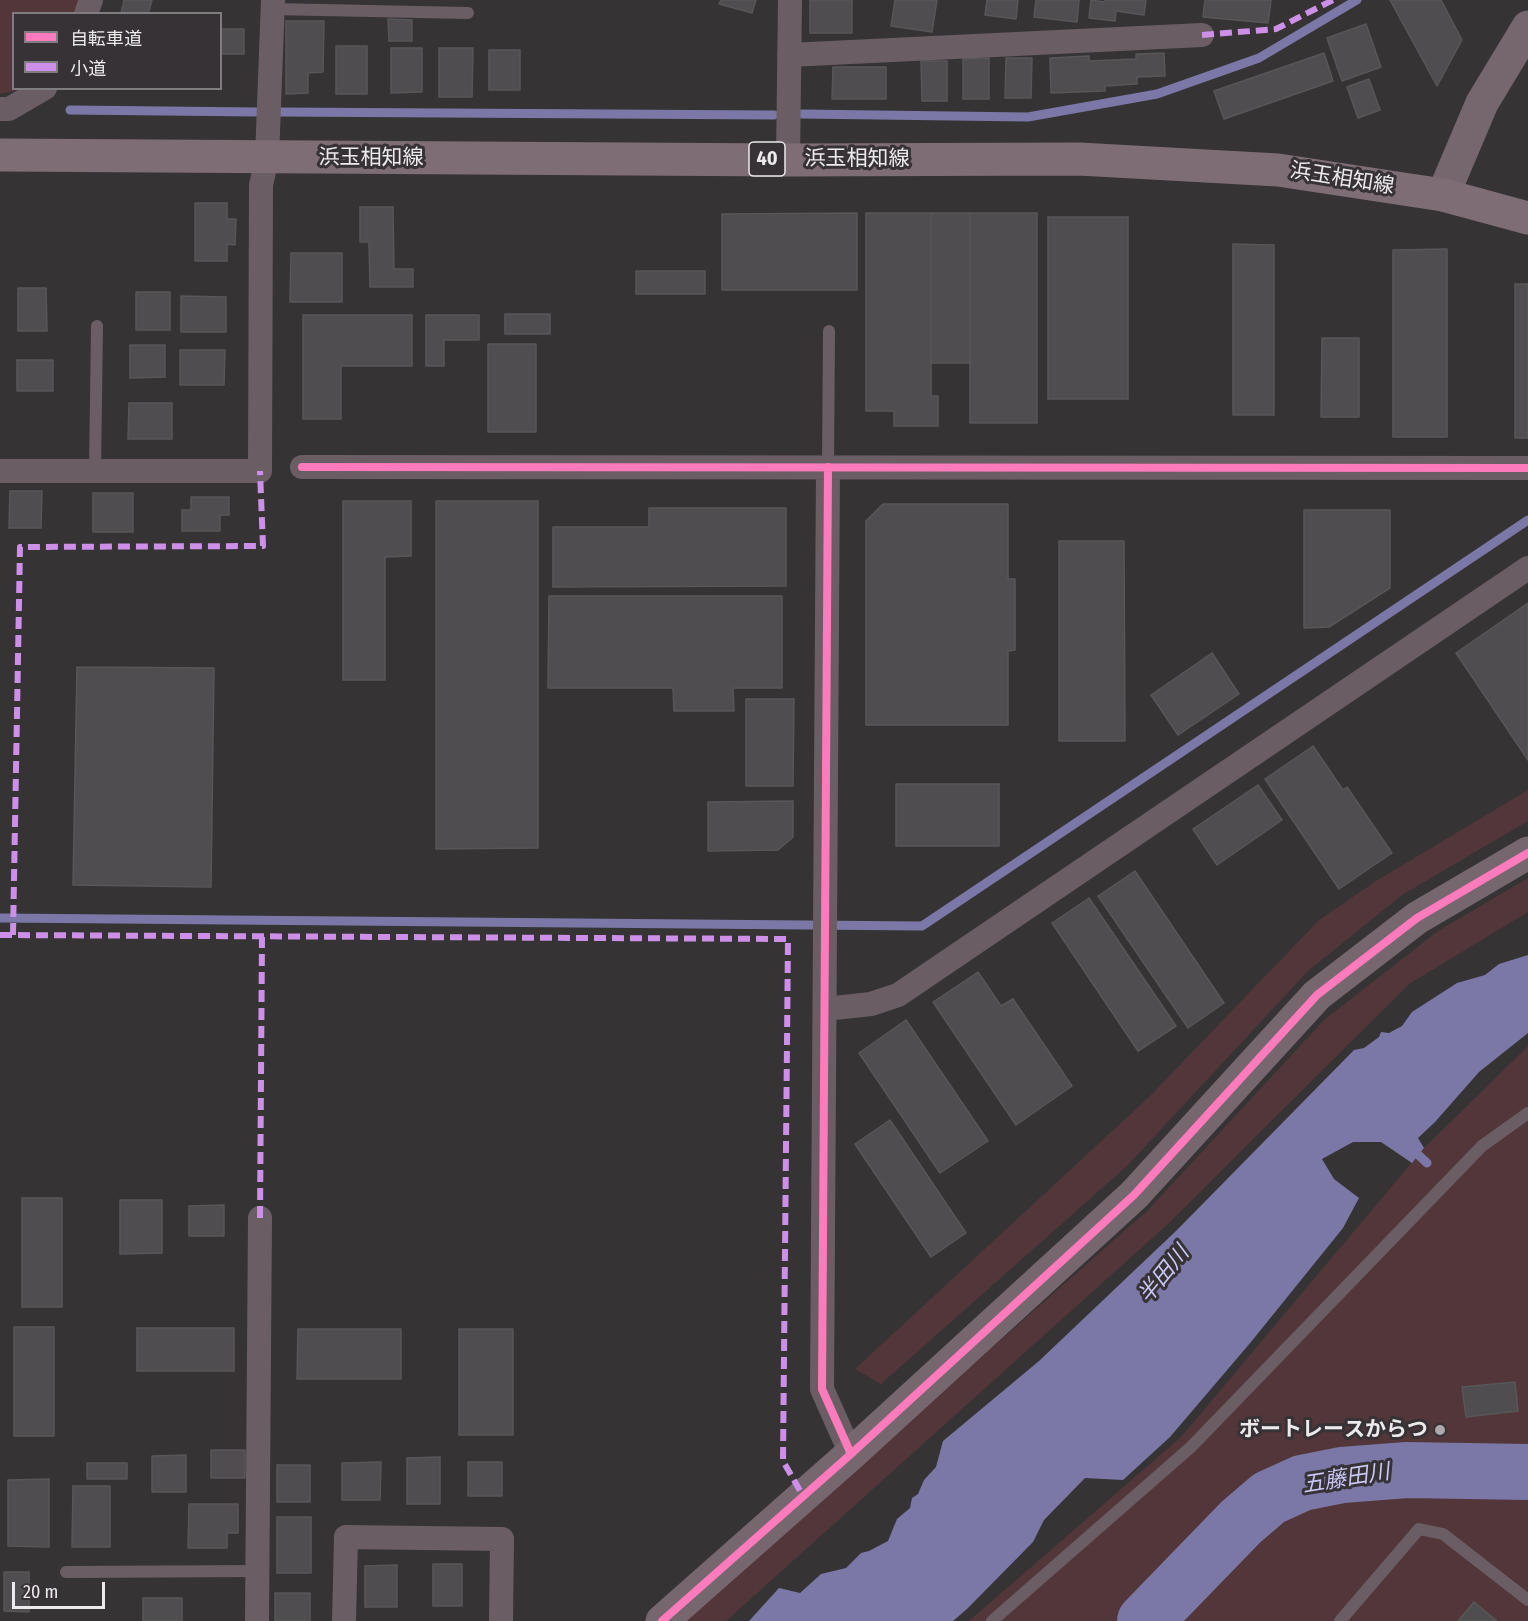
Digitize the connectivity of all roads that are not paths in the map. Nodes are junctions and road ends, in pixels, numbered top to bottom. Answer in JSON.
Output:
{"nodes":[{"id":1,"x":790,"y":0,"type":"edge"},
{"id":2,"x":273,"y":4,"type":"edge"},
{"id":3,"x":468,"y":12,"type":"dead end"},
{"id":4,"x":1528,"y":27,"type":"edge"},
{"id":5,"x":1202,"y":35,"type":"dead end"},
{"id":6,"x":789,"y":55,"type":"junction"},
{"id":7,"x":42,"y":90,"type":"edge"},
{"id":8,"x":0,"y":110,"type":"edge"},
{"id":9,"x":0,"y":155,"type":"edge"},
{"id":10,"x":267,"y":158,"type":"junction"},
{"id":11,"x":788,"y":160,"type":"junction"},
{"id":12,"x":1443,"y":195,"type":"junction"},
{"id":13,"x":1524,"y":211,"type":"edge"},
{"id":14,"x":97,"y":326,"type":"dead end"},
{"id":15,"x":829,"y":331,"type":"dead end"},
{"id":16,"x":302,"y":467,"type":"dead end"},
{"id":17,"x":828,"y":467,"type":"junction"},
{"id":18,"x":1528,"y":468,"type":"edge"},
{"id":19,"x":0,"y":471,"type":"edge"},
{"id":20,"x":95,"y":471,"type":"junction"},
{"id":21,"x":1528,"y":568,"type":"edge"},
{"id":22,"x":1528,"y":853,"type":"edge"},
{"id":23,"x":825,"y":1009,"type":"junction"},
{"id":24,"x":1528,"y":1113,"type":"edge"},
{"id":25,"x":260,"y":1218,"type":"dead end"},
{"id":26,"x":850,"y":1454,"type":"junction"},
{"id":27,"x":258,"y":1571,"type":"junction"},
{"id":28,"x":66,"y":1572,"type":"dead end"},
{"id":29,"x":1528,"y":1600,"type":"edge"},
{"id":30,"x":257,"y":1621,"type":"edge"},
{"id":31,"x":344,"y":1621,"type":"edge"},
{"id":32,"x":501,"y":1621,"type":"edge"},
{"id":33,"x":662,"y":1621,"type":"edge"},
{"id":34,"x":992,"y":1621,"type":"edge"},
{"id":35,"x":1340,"y":1621,"type":"edge"}],
"edges":[{"from":1,"to":6,"type":"street"},
{"from":2,"to":3,"type":"lane"},
{"from":2,"to":10,"type":"street"},
{"from":4,"to":12,"type":"street"},
{"from":5,"to":6,"type":"street"},
{"from":6,"to":11,"type":"street"},
{"from":7,"to":8,"type":"street"},
{"from":9,"to":10,"type":"main road","name":"浜玉相知線","number":"40"},
{"from":10,"to":11,"type":"main road","name":"浜玉相知線","number":"40"},
{"from":10,"to":20,"type":"street"},
{"from":11,"to":12,"type":"main road","name":"浜玉相知線","number":"40"},
{"from":12,"to":13,"type":"main road","name":"浜玉相知線","number":"40"},
{"from":14,"to":20,"type":"lane"},
{"from":15,"to":17,"type":"lane"},
{"from":16,"to":17,"type":"street"},
{"from":17,"to":18,"type":"street"},
{"from":17,"to":23,"type":"street"},
{"from":19,"to":20,"type":"street"},
{"from":21,"to":23,"type":"street"},
{"from":22,"to":26,"type":"street"},
{"from":23,"to":26,"type":"street"},
{"from":24,"to":34,"type":"lane"},
{"from":25,"to":27,"type":"street"},
{"from":26,"to":33,"type":"street"},
{"from":27,"to":28,"type":"lane"},
{"from":27,"to":30,"type":"street"},
{"from":29,"to":35,"type":"lane"},
{"from":31,"to":32,"type":"street"}]}
